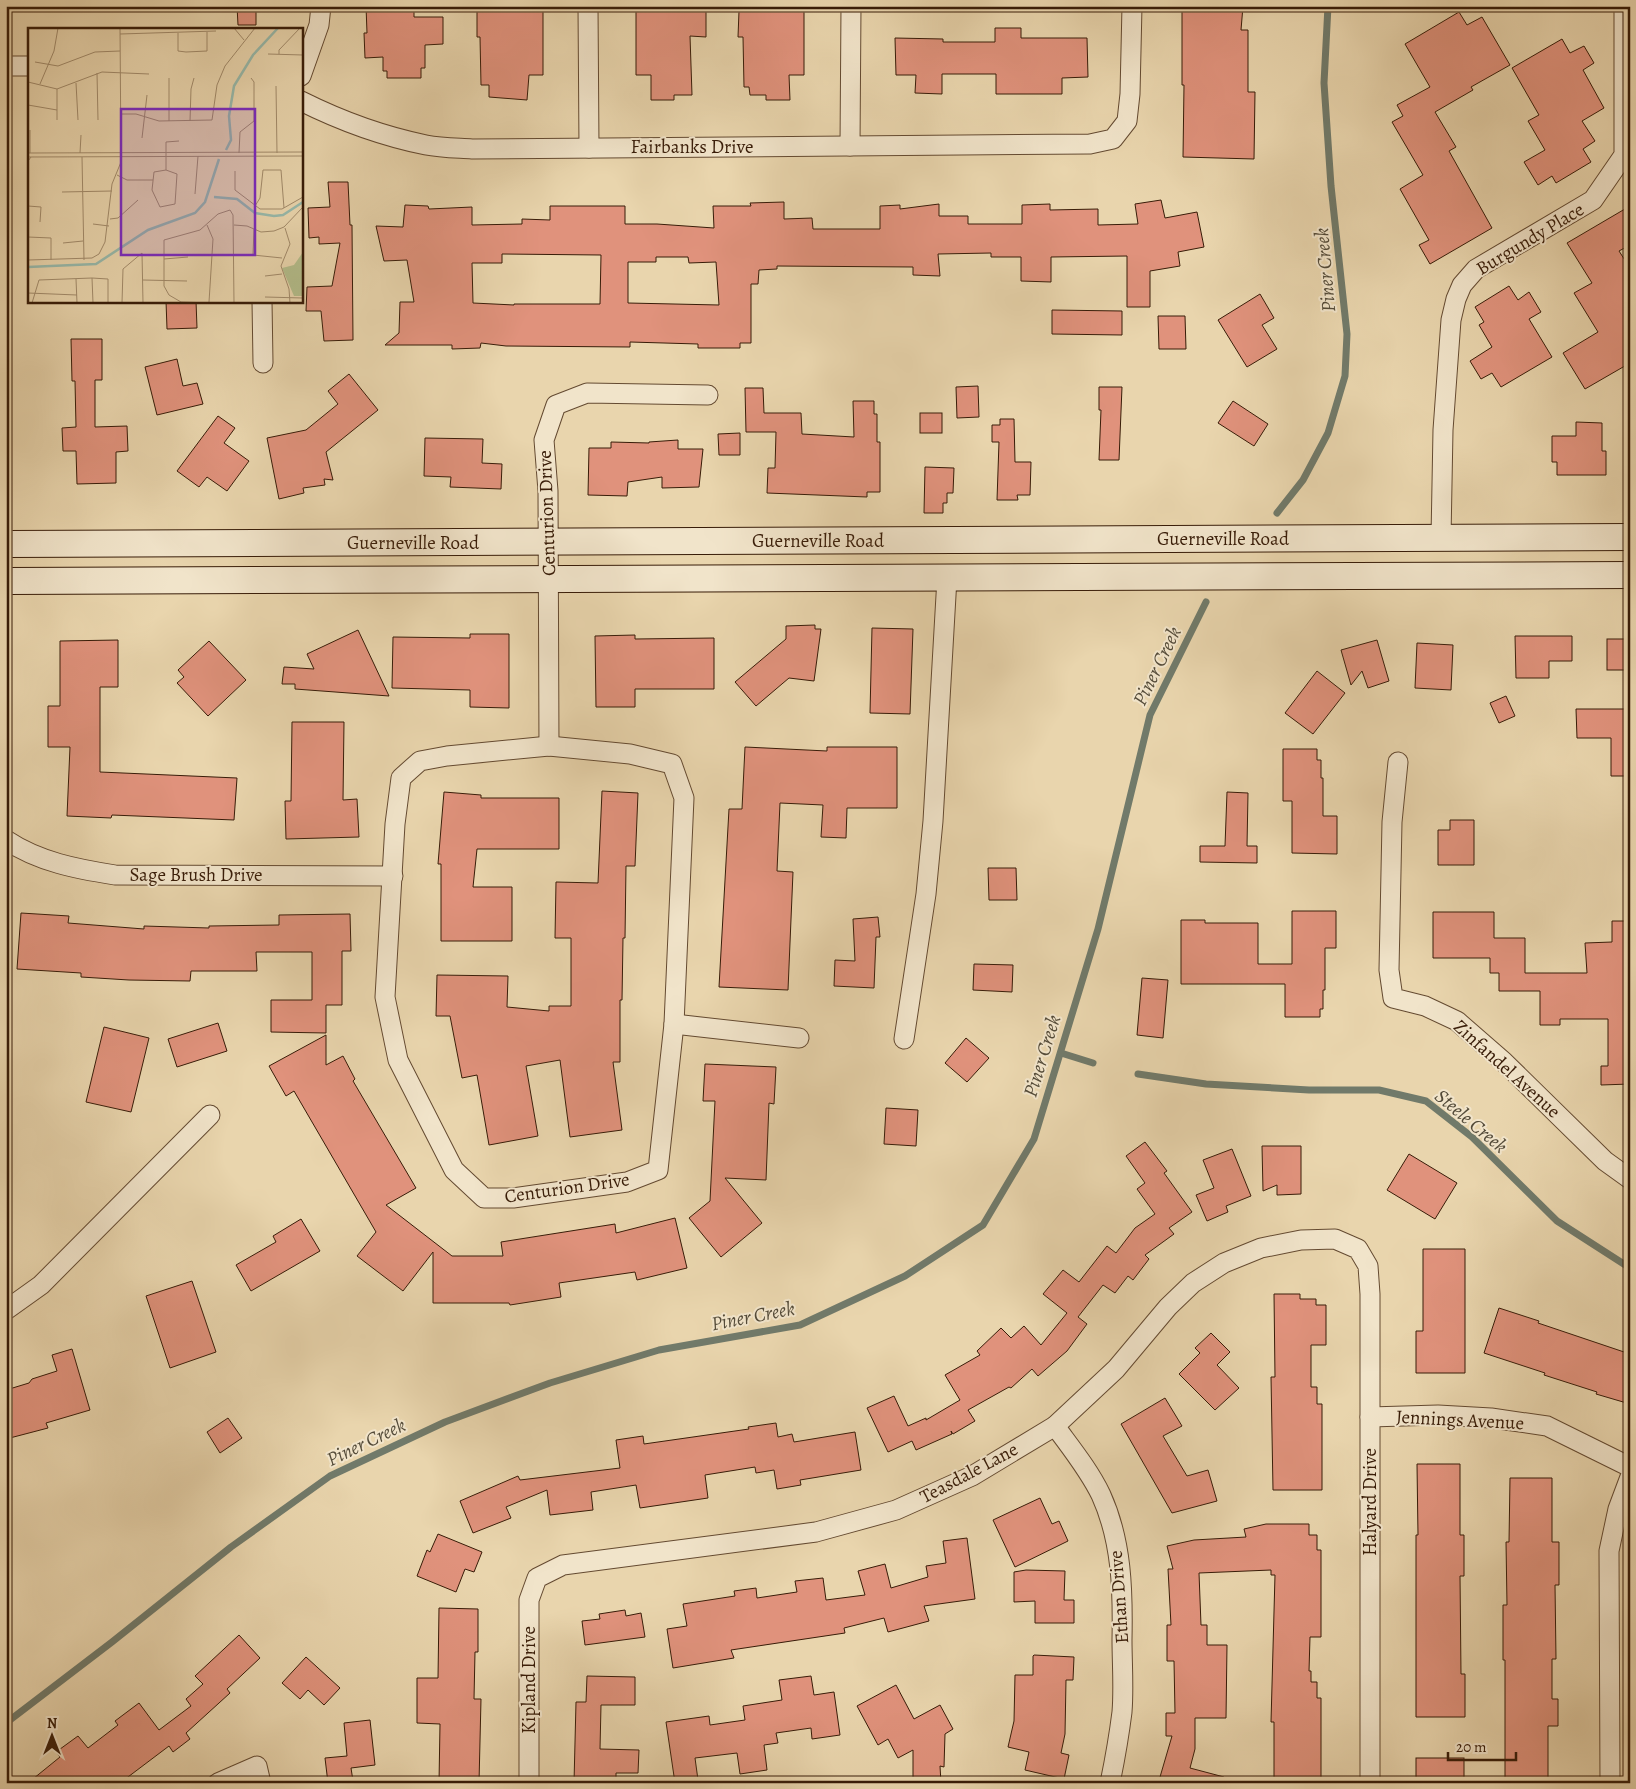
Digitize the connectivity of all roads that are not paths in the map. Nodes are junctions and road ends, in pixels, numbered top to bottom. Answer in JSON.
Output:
{"nodes":[{"id":1,"x":321,"y":6,"type":"edge"},
{"id":2,"x":588,"y":6,"type":"edge"},
{"id":3,"x":851,"y":6,"type":"edge"},
{"id":4,"x":1132,"y":6,"type":"edge"},
{"id":5,"x":1624,"y":6,"type":"edge"},
{"id":6,"x":6,"y":66,"type":"edge"},
{"id":7,"x":28,"y":66,"type":"edge"},
{"id":8,"x":302,"y":73,"type":"edge"},
{"id":9,"x":302,"y":101,"type":"edge"},
{"id":10,"x":850,"y":146,"type":"junction"},
{"id":11,"x":588,"y":148,"type":"junction"},
{"id":12,"x":262,"y":302,"type":"edge"},
{"id":13,"x":263,"y":363,"type":"dead end"},
{"id":14,"x":708,"y":395,"type":"dead end"},
{"id":15,"x":1630,"y":537,"type":"edge"},
{"id":16,"x":1441,"y":538,"type":"junction"},
{"id":17,"x":548,"y":542,"type":"junction"},
{"id":18,"x":6,"y":544,"type":"edge"},
{"id":19,"x":1630,"y":575,"type":"edge"},
{"id":20,"x":947,"y":578,"type":"junction"},
{"id":21,"x":549,"y":580,"type":"junction"},
{"id":22,"x":6,"y":582,"type":"edge"},
{"id":23,"x":549,"y":746,"type":"junction"},
{"id":24,"x":1398,"y":762,"type":"dead end"},
{"id":25,"x":6,"y":840,"type":"edge"},
{"id":26,"x":393,"y":876,"type":"junction"},
{"id":27,"x":674,"y":1024,"type":"junction"},
{"id":28,"x":799,"y":1038,"type":"dead end"},
{"id":29,"x":904,"y":1039,"type":"dead end"},
{"id":30,"x":210,"y":1115,"type":"dead end"},
{"id":31,"x":1630,"y":1179,"type":"edge"},
{"id":32,"x":1336,"y":1239,"type":"joint"},
{"id":33,"x":6,"y":1310,"type":"edge"},
{"id":34,"x":1370,"y":1417,"type":"junction"},
{"id":35,"x":1054,"y":1426,"type":"junction"},
{"id":36,"x":1630,"y":1467,"type":"edge"},
{"id":37,"x":1630,"y":1477,"type":"edge"},
{"id":38,"x":537,"y":1578,"type":"joint"},
{"id":39,"x":218,"y":1783,"type":"edge"},
{"id":40,"x":261,"y":1783,"type":"edge"},
{"id":41,"x":529,"y":1783,"type":"edge"},
{"id":42,"x":1110,"y":1783,"type":"edge"},
{"id":43,"x":1370,"y":1783,"type":"edge"},
{"id":44,"x":1610,"y":1783,"type":"edge"}],
"edges":[{"from":1,"to":8,"type":"street"},
{"from":2,"to":11,"type":"street"},
{"from":3,"to":10,"type":"street"},
{"from":4,"to":10,"type":"street","name":"Fairbanks Drive"},
{"from":5,"to":16,"type":"street","name":"Burgundy Place"},
{"from":6,"to":7,"type":"street"},
{"from":9,"to":11,"type":"street","name":"Fairbanks Drive"},
{"from":10,"to":11,"type":"street","name":"Fairbanks Drive"},
{"from":12,"to":13,"type":"street"},
{"from":14,"to":17,"type":"street","name":"Centurion Drive"},
{"from":15,"to":16,"type":"main road","name":"Guerneville Road"},
{"from":16,"to":17,"type":"main road","name":"Guerneville Road"},
{"from":17,"to":18,"type":"main road","name":"Guerneville Road"},
{"from":17,"to":21,"type":"street","name":"Centurion Drive"},
{"from":19,"to":20,"type":"main road","name":"Guerneville Road"},
{"from":20,"to":21,"type":"main road","name":"Guerneville Road"},
{"from":20,"to":29,"type":"street"},
{"from":21,"to":22,"type":"main road","name":"Guerneville Road"},
{"from":21,"to":23,"type":"street","name":"Centurion Drive"},
{"from":23,"to":26,"type":"street","name":"Centurion Drive"},
{"from":23,"to":27,"type":"street","name":"Centurion Drive"},
{"from":24,"to":31,"type":"street","name":"Zinfandel Avenue"},
{"from":25,"to":26,"type":"street","name":"Sage Brush Drive"},
{"from":26,"to":27,"type":"street","name":"Centurion Drive"},
{"from":27,"to":28,"type":"street"},
{"from":30,"to":33,"type":"street"},
{"from":32,"to":34,"type":"street","name":"Halyard Drive"},
{"from":32,"to":35,"type":"street","name":"Teasdale Lane"},
{"from":34,"to":36,"type":"street","name":"Jennings Avenue"},
{"from":34,"to":43,"type":"street","name":"Halyard Drive"},
{"from":35,"to":38,"type":"street","name":"Teasdale Lane"},
{"from":35,"to":42,"type":"street","name":"Ethan Drive"},
{"from":37,"to":44,"type":"street"},
{"from":38,"to":41,"type":"street","name":"Kipland Drive"},
{"from":39,"to":40,"type":"street"}]}
